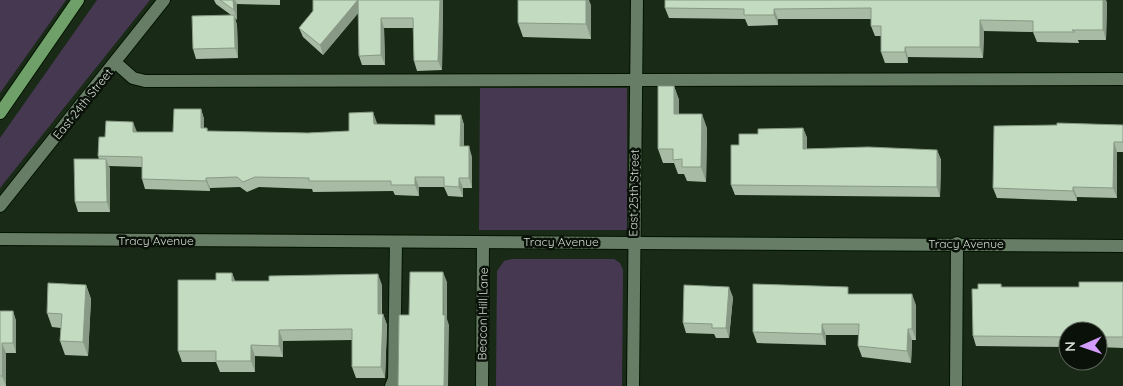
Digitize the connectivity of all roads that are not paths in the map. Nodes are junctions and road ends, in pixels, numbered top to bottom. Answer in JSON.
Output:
{"nodes":[{"id":1,"x":78,"y":0,"type":"edge"},
{"id":2,"x":164,"y":0,"type":"edge"},
{"id":3,"x":637,"y":0,"type":"edge"},
{"id":4,"x":116,"y":63,"type":"junction"},
{"id":5,"x":1123,"y":79,"type":"edge"},
{"id":6,"x":636,"y":80,"type":"junction"},
{"id":7,"x":0,"y":113,"type":"edge"},
{"id":8,"x":0,"y":206,"type":"edge"},
{"id":9,"x":0,"y":239,"type":"edge"},
{"id":10,"x":396,"y":242,"type":"junction"},
{"id":11,"x":483,"y":242,"type":"junction"},
{"id":12,"x":634,"y":243,"type":"junction"},
{"id":13,"x":957,"y":243,"type":"junction"},
{"id":14,"x":1123,"y":246,"type":"edge"},
{"id":15,"x":391,"y":386,"type":"edge"},
{"id":16,"x":482,"y":386,"type":"edge"},
{"id":17,"x":633,"y":386,"type":"edge"},
{"id":18,"x":956,"y":386,"type":"edge"}],
"edges":[{"from":1,"to":7,"type":"main road"},
{"from":2,"to":4,"type":"street","name":"East 24th Street"},
{"from":3,"to":6,"type":"street","name":"East 25th Street"},
{"from":4,"to":6,"type":"street"},
{"from":4,"to":8,"type":"street","name":"East 24th Street"},
{"from":5,"to":6,"type":"street"},
{"from":6,"to":12,"type":"street","name":"East 25th Street"},
{"from":9,"to":10,"type":"street","name":"Tracy Avenue"},
{"from":10,"to":11,"type":"street","name":"Tracy Avenue"},
{"from":10,"to":15,"type":"street"},
{"from":11,"to":12,"type":"street","name":"Tracy Avenue"},
{"from":11,"to":16,"type":"street","name":"Beacon Hill Lane"},
{"from":12,"to":13,"type":"street","name":"Tracy Avenue"},
{"from":12,"to":17,"type":"street","name":"East 25th Street"},
{"from":13,"to":14,"type":"street","name":"Tracy Avenue"},
{"from":13,"to":18,"type":"street"}]}
